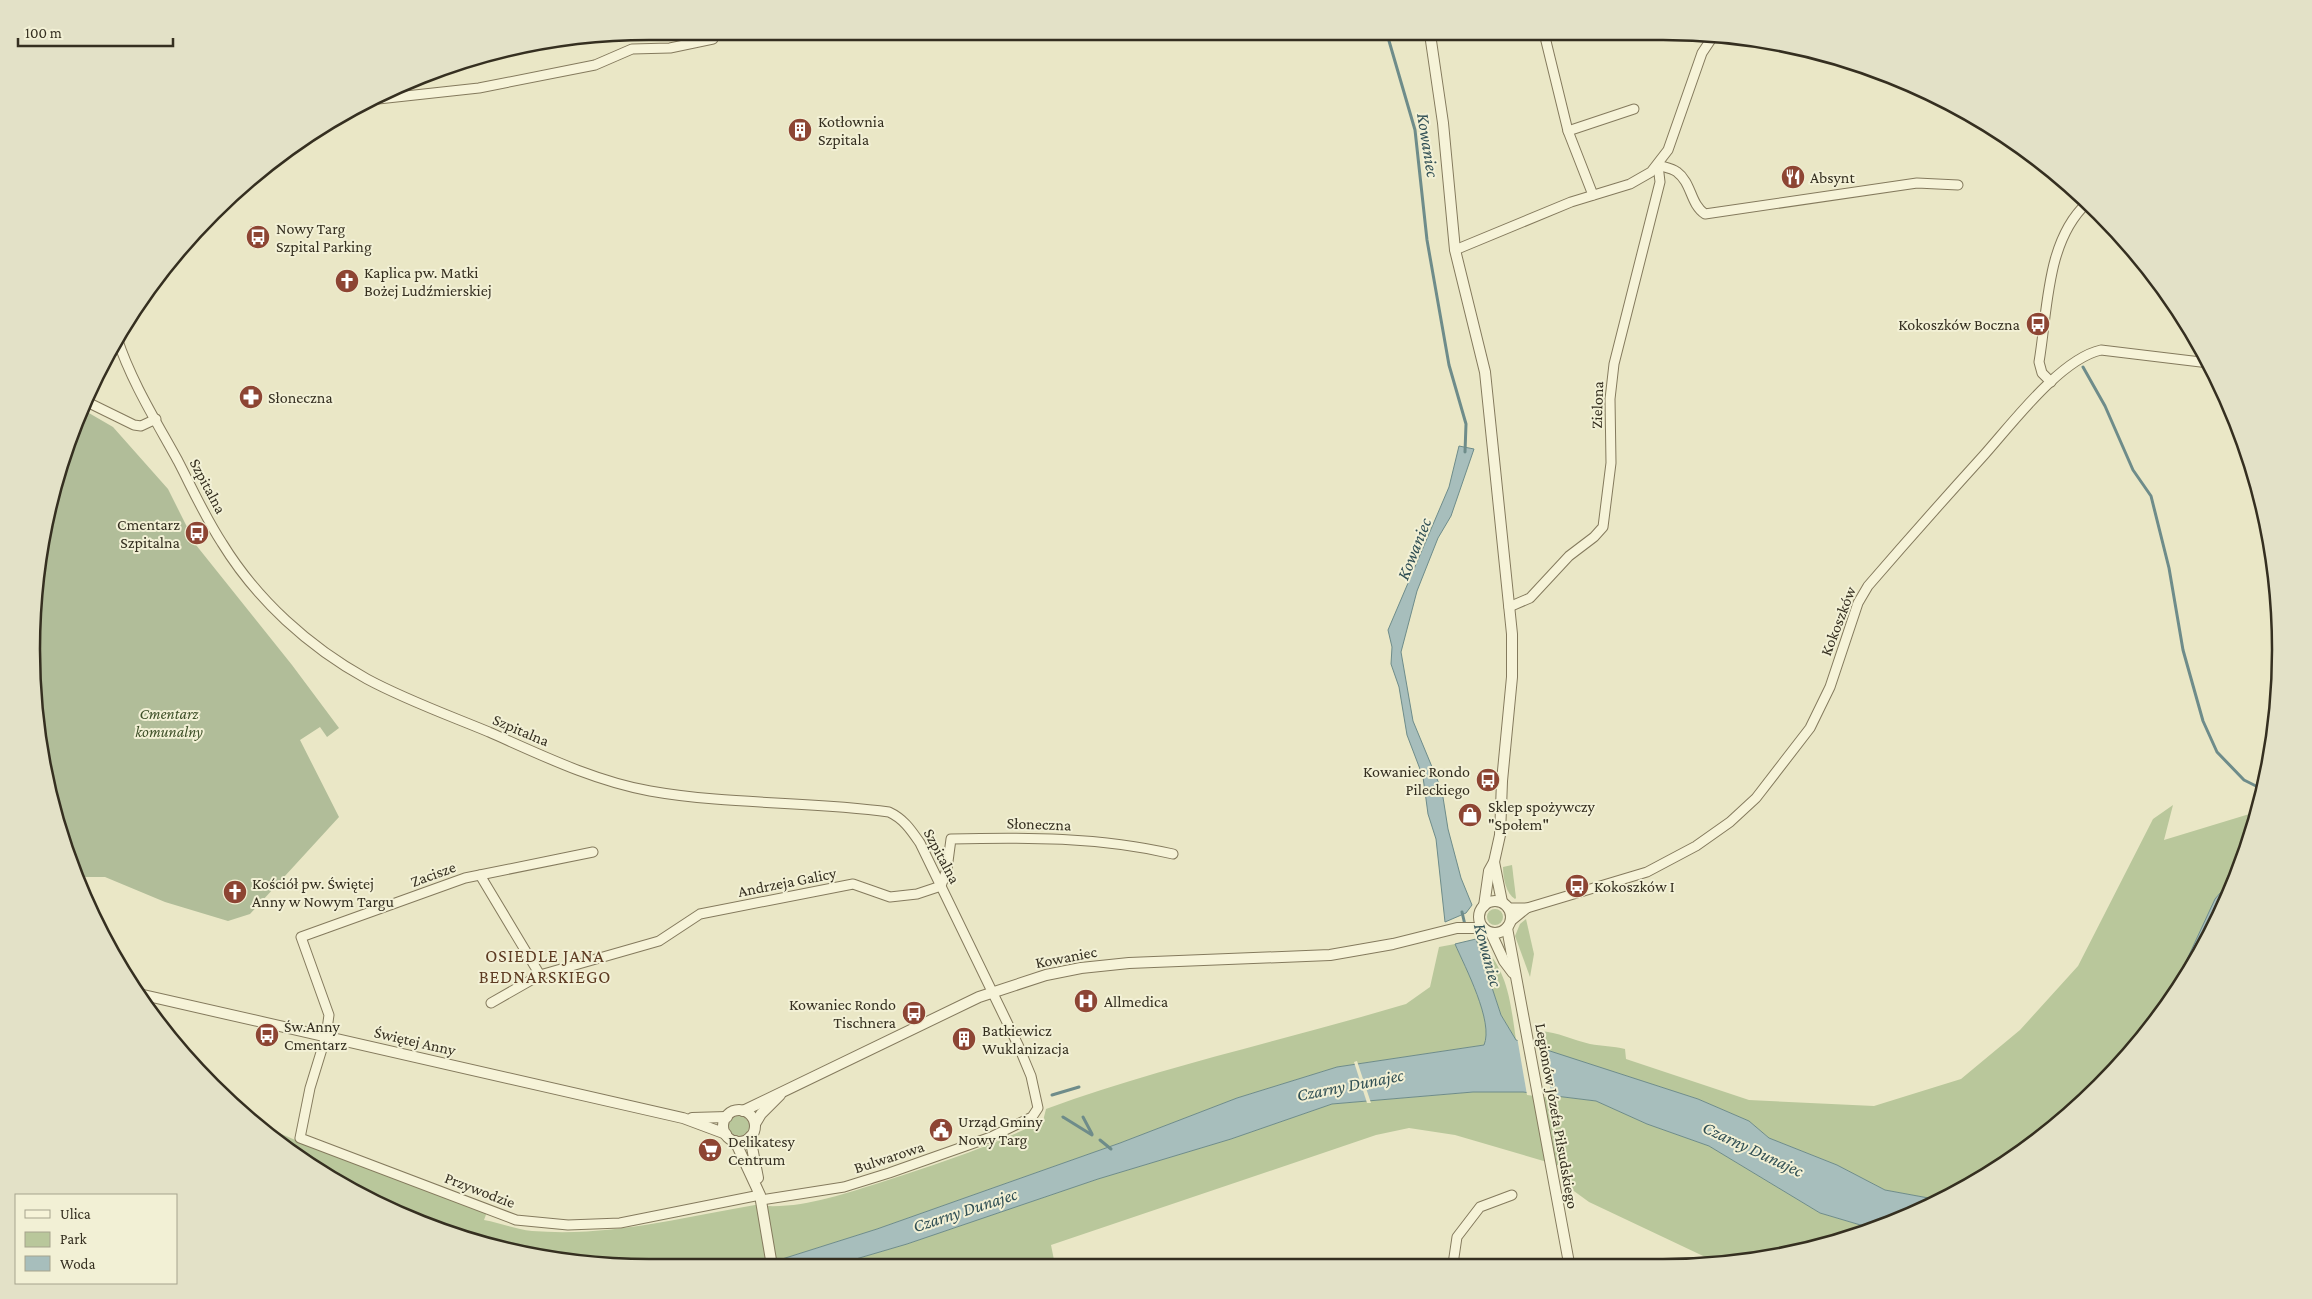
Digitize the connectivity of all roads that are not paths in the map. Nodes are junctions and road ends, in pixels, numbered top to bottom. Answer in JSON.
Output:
{"nodes":[{"id":1,"x":708,"y":40,"type":"edge"},
{"id":2,"x":1431,"y":40,"type":"edge"},
{"id":3,"x":1546,"y":40,"type":"edge"},
{"id":4,"x":1710,"y":42,"type":"edge"},
{"id":5,"x":392,"y":98,"type":"edge"},
{"id":6,"x":1634,"y":109,"type":"dead end"},
{"id":7,"x":1568,"y":131,"type":"junction"},
{"id":8,"x":1658,"y":165,"type":"junction"},
{"id":9,"x":1958,"y":185,"type":"dead end"},
{"id":10,"x":1592,"y":195,"type":"junction"},
{"id":11,"x":2082,"y":208,"type":"edge"},
{"id":12,"x":1455,"y":250,"type":"junction"},
{"id":13,"x":121,"y":347,"type":"edge"},
{"id":14,"x":2199,"y":362,"type":"edge"},
{"id":15,"x":2051,"y":382,"type":"junction"},
{"id":16,"x":92,"y":404,"type":"edge"},
{"id":17,"x":156,"y":419,"type":"junction"},
{"id":18,"x":1509,"y":607,"type":"junction"},
{"id":19,"x":593,"y":852,"type":"dead end"},
{"id":20,"x":1173,"y":854,"type":"dead end"},
{"id":21,"x":1494,"y":862,"type":"junction"},
{"id":22,"x":480,"y":875,"type":"junction"},
{"id":23,"x":941,"y":886,"type":"junction"},
{"id":24,"x":1505,"y":905,"type":"junction"},
{"id":25,"x":1527,"y":908,"type":"junction"},
{"id":26,"x":1482,"y":909,"type":"junction"},
{"id":27,"x":1509,"y":925,"type":"junction"},
{"id":28,"x":1457,"y":928,"type":"junction"},
{"id":29,"x":1487,"y":930,"type":"junction"},
{"id":30,"x":1514,"y":974,"type":"junction"},
{"id":31,"x":540,"y":975,"type":"junction"},
{"id":32,"x":991,"y":992,"type":"junction"},
{"id":33,"x":149,"y":996,"type":"edge"},
{"id":34,"x":491,"y":1003,"type":"dead end"},
{"id":35,"x":326,"y":1036,"type":"junction"},
{"id":36,"x":790,"y":1087,"type":"junction"},
{"id":37,"x":743,"y":1111,"type":"junction"},
{"id":38,"x":727,"y":1117,"type":"junction"},
{"id":39,"x":683,"y":1118,"type":"junction"},
{"id":40,"x":755,"y":1124,"type":"junction"},
{"id":41,"x":726,"y":1134,"type":"junction"},
{"id":42,"x":750,"y":1138,"type":"junction"},
{"id":43,"x":735,"y":1141,"type":"junction"},
{"id":44,"x":1512,"y":1195,"type":"dead end"},
{"id":45,"x":760,"y":1197,"type":"junction"},
{"id":46,"x":771,"y":1259,"type":"edge"},
{"id":47,"x":1454,"y":1259,"type":"edge"},
{"id":48,"x":1568,"y":1259,"type":"edge"}],
"edges":[{"from":1,"to":5,"type":"street"},
{"from":2,"to":12,"type":"street"},
{"from":3,"to":7,"type":"street"},
{"from":4,"to":8,"type":"street","name":"Zielona"},
{"from":6,"to":7,"type":"street"},
{"from":7,"to":10,"type":"street"},
{"from":8,"to":9,"type":"street"},
{"from":8,"to":10,"type":"street","name":"Zielona"},
{"from":8,"to":18,"type":"street","name":"Zielona"},
{"from":10,"to":12,"type":"street","name":"Zielona"},
{"from":11,"to":15,"type":"street"},
{"from":12,"to":18,"type":"street"},
{"from":13,"to":17,"type":"street","name":"Szpitalna"},
{"from":14,"to":15,"type":"street","name":"Kokoszków"},
{"from":15,"to":25,"type":"street","name":"Kokoszków"},
{"from":16,"to":17,"type":"street"},
{"from":17,"to":23,"type":"street","name":"Szpitalna"},
{"from":18,"to":21,"type":"street"},
{"from":19,"to":22,"type":"street","name":"Zacisze"},
{"from":20,"to":23,"type":"street","name":"Słoneczna"},
{"from":21,"to":24,"type":"street"},
{"from":21,"to":26,"type":"street"},
{"from":22,"to":31,"type":"street"},
{"from":22,"to":35,"type":"street","name":"Zacisze"},
{"from":23,"to":31,"type":"street","name":"Andrzeja Galicy"},
{"from":23,"to":32,"type":"street","name":"Szpitalna"},
{"from":24,"to":25,"type":"street","name":"Kokoszków"},
{"from":24,"to":26,"type":"street"},
{"from":24,"to":27,"type":"street"},
{"from":25,"to":27,"type":"street","name":"Kokoszków"},
{"from":26,"to":28,"type":"street","name":"Kowaniec"},
{"from":26,"to":29,"type":"street"},
{"from":27,"to":29,"type":"street"},
{"from":27,"to":30,"type":"street","name":"Legionów Józefa Piłsudskiego"},
{"from":28,"to":29,"type":"street","name":"Kowaniec"},
{"from":28,"to":32,"type":"street","name":"Kowaniec"},
{"from":29,"to":30,"type":"street","name":"Legionów Józefa Piłsudskiego"},
{"from":30,"to":48,"type":"street","name":"Legionów Józefa Piłsudskiego"},
{"from":31,"to":34,"type":"street","name":"Andrzeja Galicy"},
{"from":32,"to":36,"type":"street","name":"Kowaniec"},
{"from":32,"to":45,"type":"street","name":"Bulwarowa"},
{"from":33,"to":35,"type":"street","name":"Świętej Anny"},
{"from":35,"to":39,"type":"street","name":"Świętej Anny"},
{"from":35,"to":45,"type":"street","name":"Przywodzie"},
{"from":36,"to":37,"type":"street","name":"Kowaniec"},
{"from":36,"to":40,"type":"street","name":"Kowaniec"},
{"from":37,"to":38,"type":"street"},
{"from":37,"to":40,"type":"street"},
{"from":38,"to":39,"type":"street","name":"Świętej Anny"},
{"from":38,"to":41,"type":"street"},
{"from":39,"to":41,"type":"street","name":"Świętej Anny"},
{"from":40,"to":42,"type":"street"},
{"from":41,"to":43,"type":"street"},
{"from":42,"to":43,"type":"street"},
{"from":42,"to":45,"type":"street"},
{"from":43,"to":45,"type":"street"},
{"from":44,"to":47,"type":"street"},
{"from":45,"to":46,"type":"street"}]}
